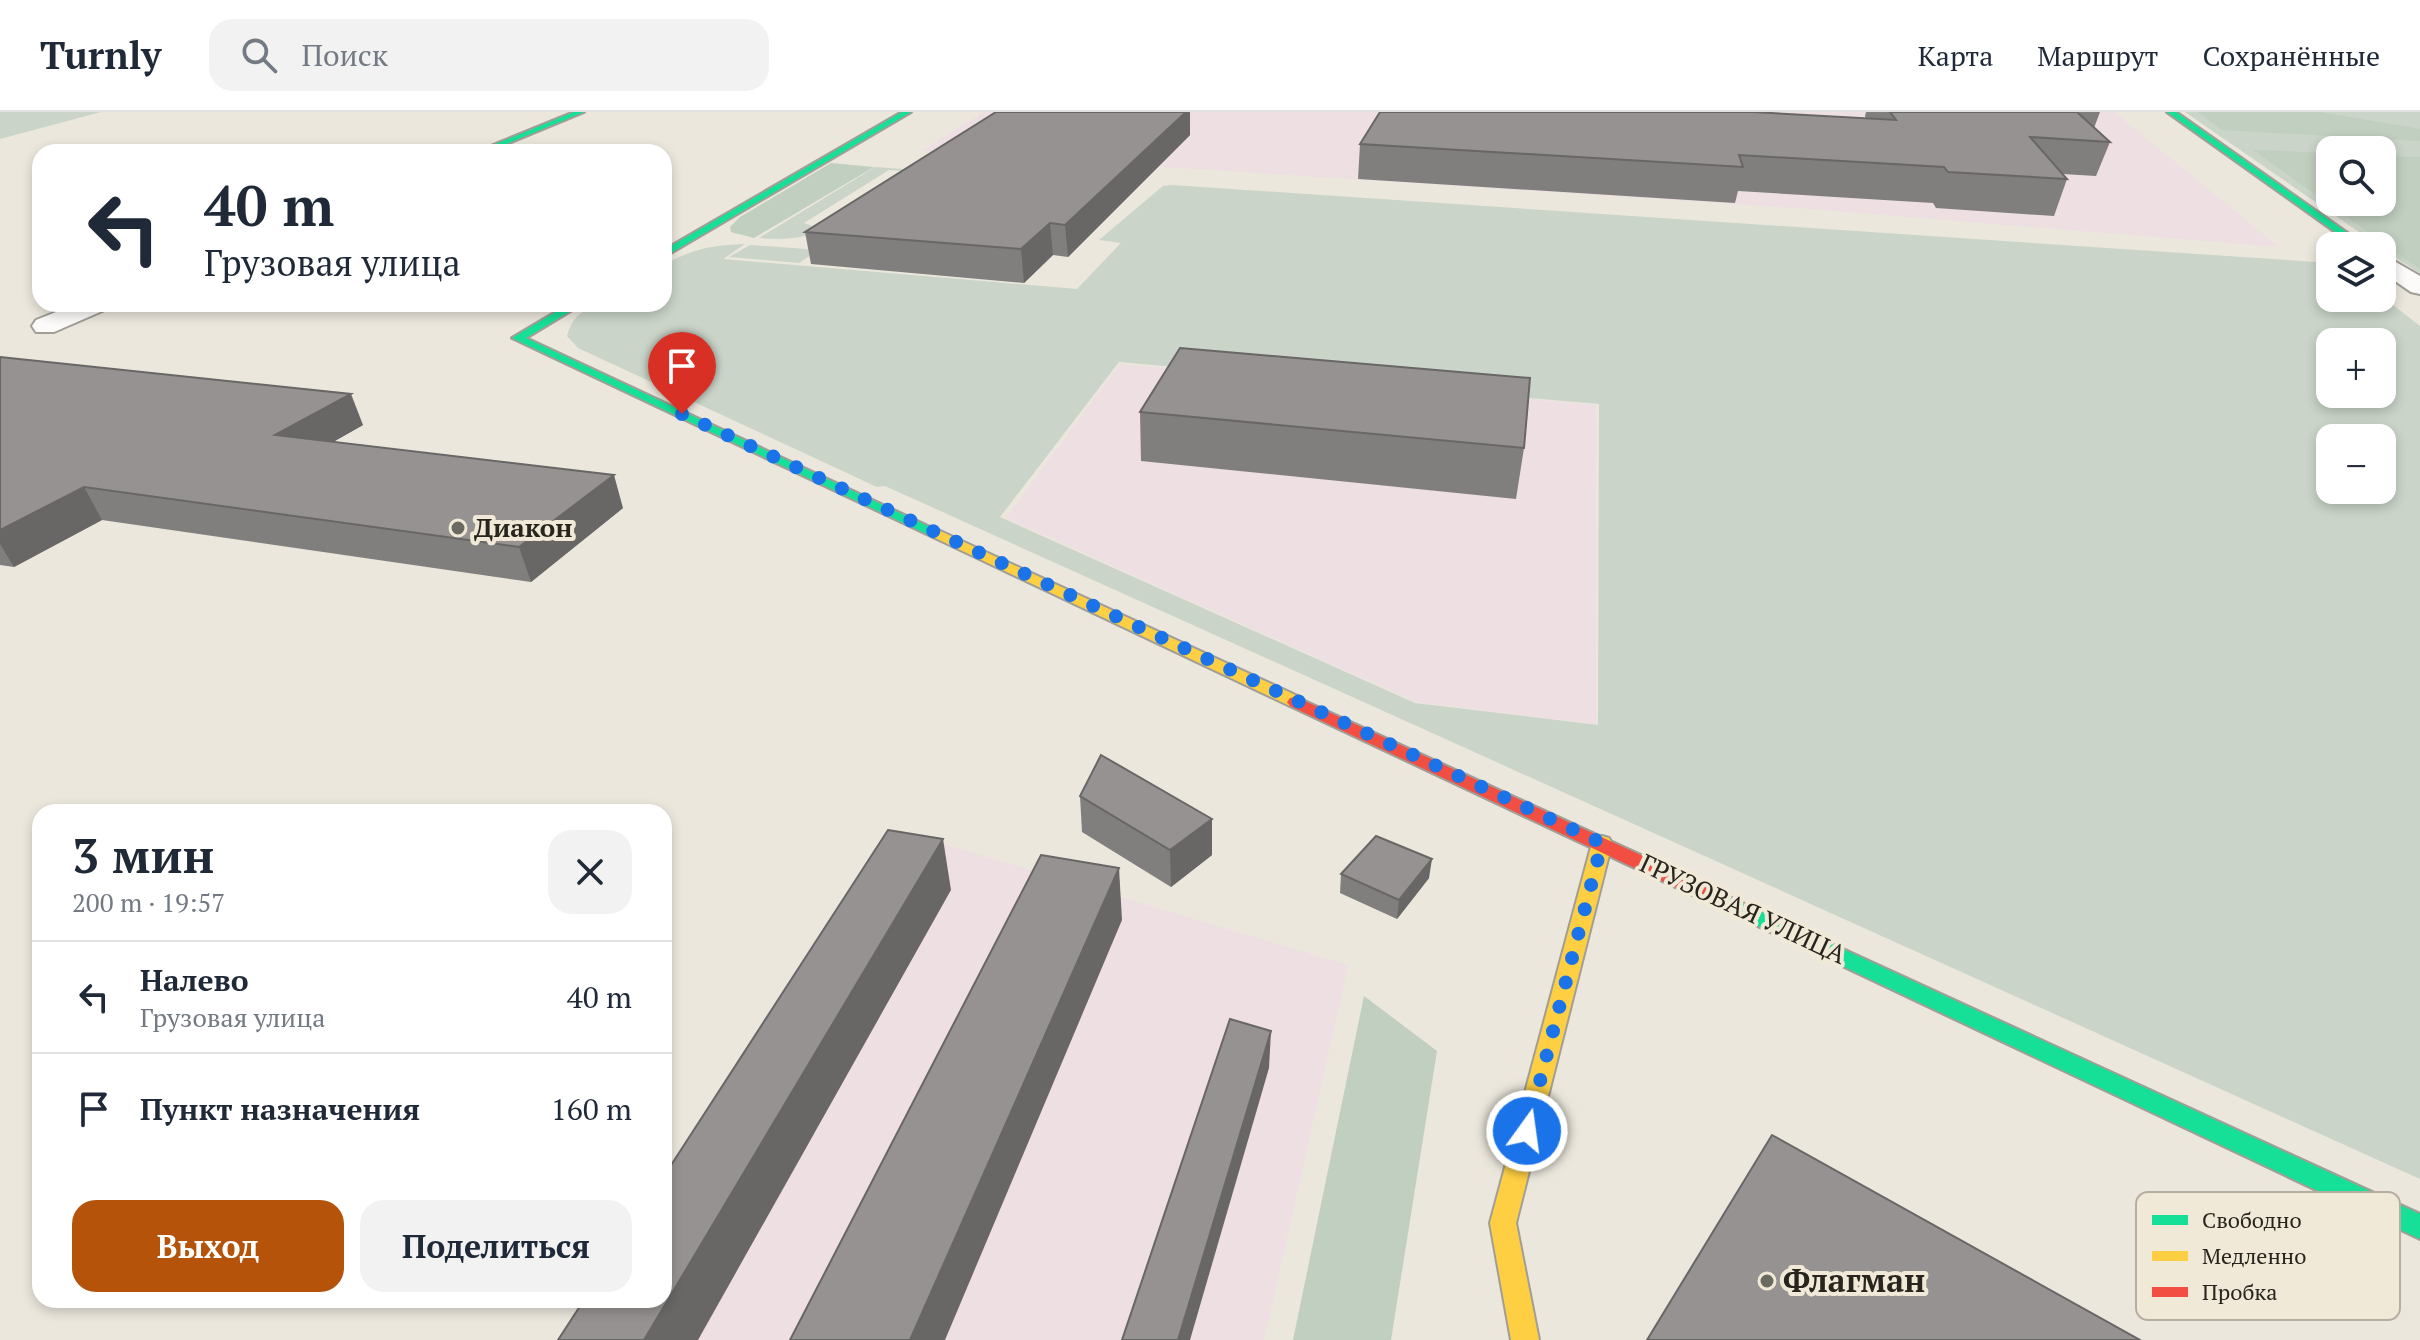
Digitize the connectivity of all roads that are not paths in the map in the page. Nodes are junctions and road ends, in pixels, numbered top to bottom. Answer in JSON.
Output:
{"nodes":[{"id":1,"x":580,"y":112,"type":"edge"},
{"id":2,"x":907,"y":112,"type":"edge"},
{"id":3,"x":2171,"y":112,"type":"edge"},
{"id":4,"x":500,"y":144,"type":"edge"},
{"id":5,"x":2341,"y":232,"type":"edge"},
{"id":6,"x":672,"y":249,"type":"edge"},
{"id":7,"x":2396,"y":271,"type":"edge"},
{"id":8,"x":2420,"y":287,"type":"edge"},
{"id":9,"x":79,"y":312,"type":"edge"},
{"id":10,"x":563,"y":312,"type":"edge"},
{"id":11,"x":45,"y":326,"type":"dead end"},
{"id":12,"x":1602,"y":843,"type":"junction"},
{"id":13,"x":2345,"y":1192,"type":"edge"},
{"id":14,"x":2400,"y":1218,"type":"edge"},
{"id":15,"x":2420,"y":1227,"type":"edge"},
{"id":16,"x":1525,"y":1340,"type":"edge"}],
"edges":[{"from":1,"to":4,"type":"street"},
{"from":2,"to":6,"type":"street"},
{"from":3,"to":5,"type":"street"},
{"from":7,"to":8,"type":"street"},
{"from":9,"to":11,"type":"street"},
{"from":10,"to":12,"type":"street","name":"ГРУЗОВАЯ УЛИЦА"},
{"from":12,"to":13,"type":"street","name":"ГРУЗОВАЯ УЛИЦА"},
{"from":12,"to":16,"type":"street"},
{"from":14,"to":15,"type":"street","name":"ГРУЗОВАЯ УЛИЦА"}]}
